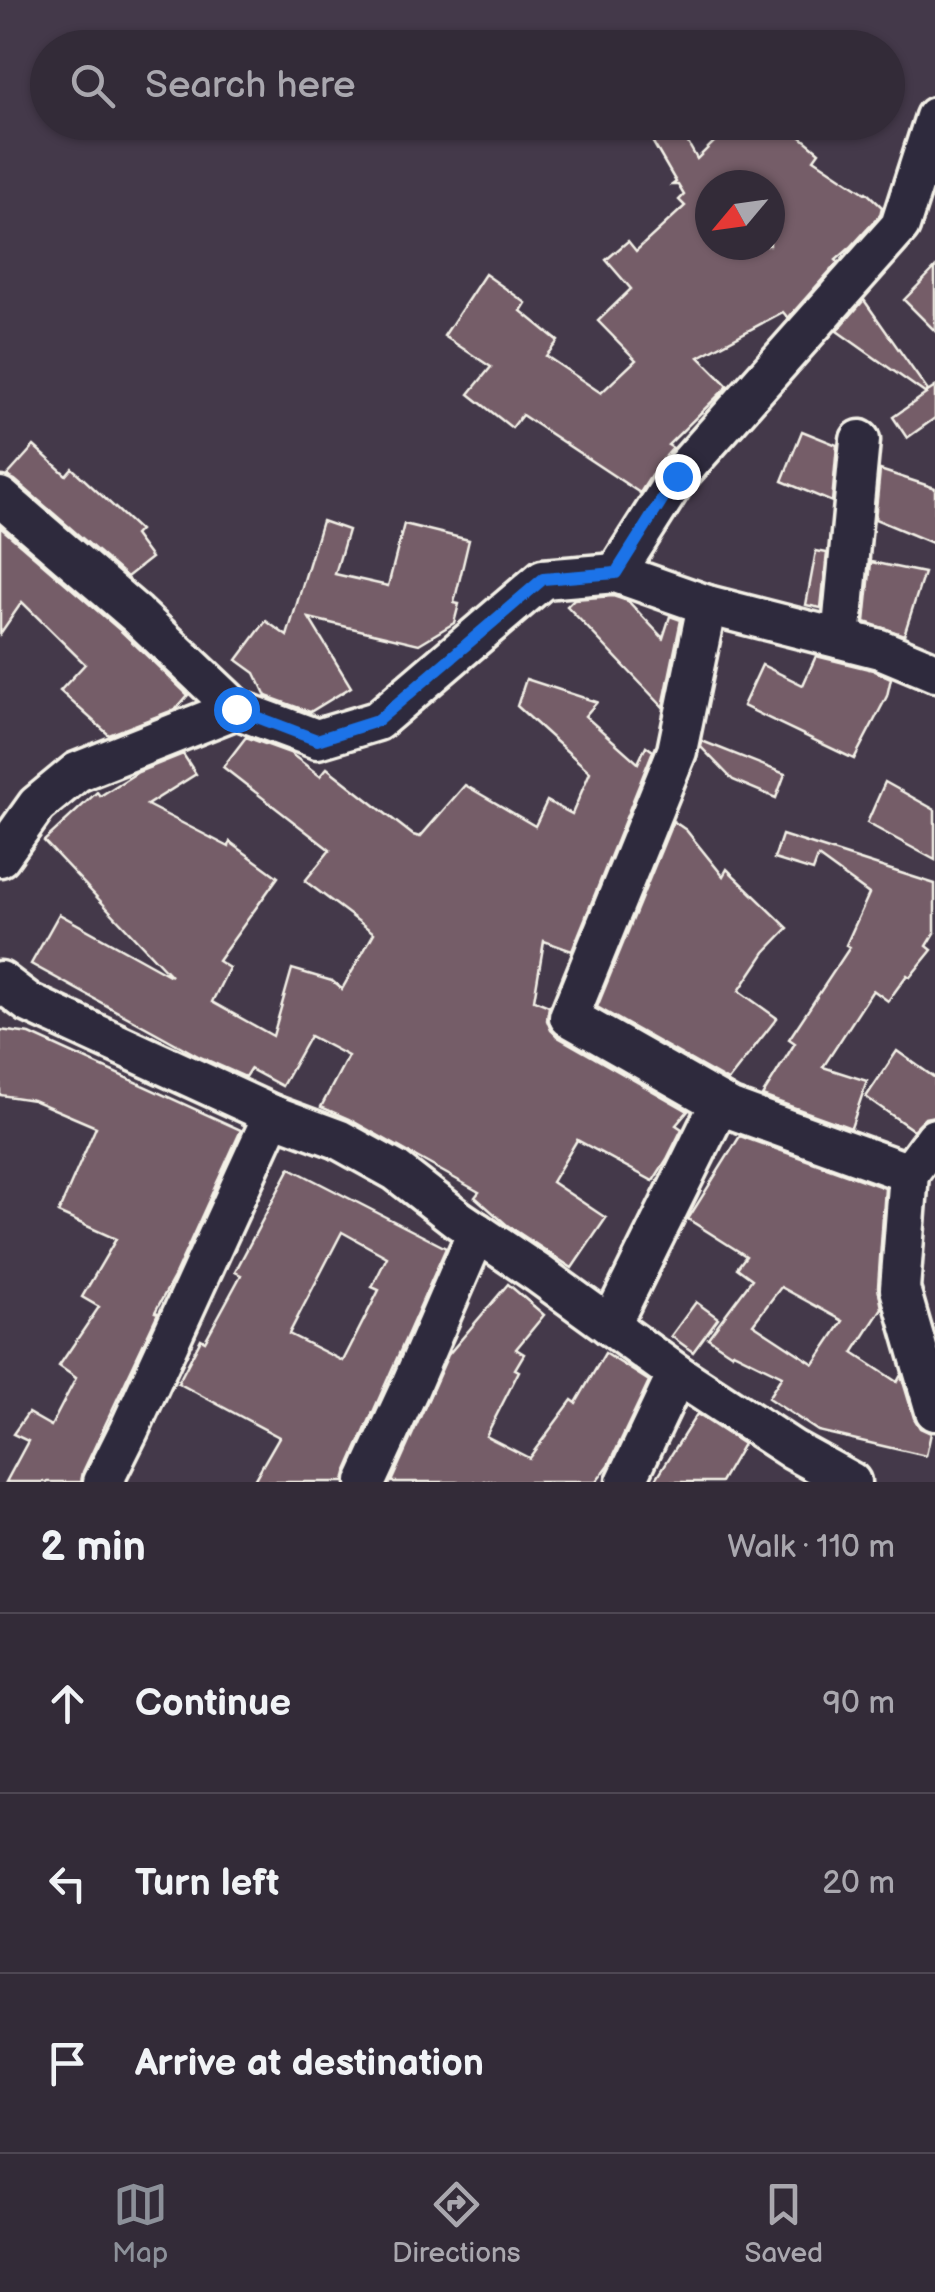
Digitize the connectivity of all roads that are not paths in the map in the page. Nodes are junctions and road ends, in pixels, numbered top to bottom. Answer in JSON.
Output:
{"nodes":[{"id":1,"x":935,"y":117,"type":"edge"},
{"id":2,"x":928,"y":160,"type":"edge"},
{"id":3,"x":860,"y":440,"type":"dead end"},
{"id":4,"x":0,"y":497,"type":"edge"},
{"id":5,"x":616,"y":573,"type":"junction"},
{"id":6,"x":707,"y":605,"type":"junction"},
{"id":7,"x":841,"y":639,"type":"junction"},
{"id":8,"x":935,"y":672,"type":"edge"},
{"id":9,"x":236,"y":709,"type":"junction"},
{"id":10,"x":0,"y":857,"type":"edge"},
{"id":11,"x":0,"y":980,"type":"edge"},
{"id":12,"x":720,"y":1103,"type":"junction"},
{"id":13,"x":272,"y":1116,"type":"junction"},
{"id":14,"x":935,"y":1138,"type":"edge"},
{"id":15,"x":910,"y":1172,"type":"junction"},
{"id":16,"x":477,"y":1232,"type":"junction"},
{"id":17,"x":610,"y":1326,"type":"junction"},
{"id":18,"x":677,"y":1374,"type":"junction"},
{"id":19,"x":935,"y":1411,"type":"edge"},
{"id":20,"x":103,"y":1482,"type":"edge"},
{"id":21,"x":366,"y":1482,"type":"edge"},
{"id":22,"x":626,"y":1482,"type":"edge"},
{"id":23,"x":851,"y":1482,"type":"edge"}],
"edges":[{"from":1,"to":2,"type":"street"},
{"from":2,"to":5,"type":"street"},
{"from":3,"to":7,"type":"street"},
{"from":4,"to":9,"type":"street"},
{"from":5,"to":6,"type":"street"},
{"from":5,"to":9,"type":"street"},
{"from":6,"to":7,"type":"street"},
{"from":6,"to":12,"type":"street"},
{"from":7,"to":8,"type":"street"},
{"from":9,"to":10,"type":"street"},
{"from":11,"to":13,"type":"street"},
{"from":12,"to":15,"type":"street"},
{"from":12,"to":17,"type":"street"},
{"from":13,"to":16,"type":"street"},
{"from":13,"to":20,"type":"street"},
{"from":14,"to":15,"type":"street"},
{"from":15,"to":19,"type":"street"},
{"from":16,"to":17,"type":"street"},
{"from":16,"to":21,"type":"street"},
{"from":17,"to":18,"type":"street"},
{"from":18,"to":22,"type":"street"},
{"from":18,"to":23,"type":"street"}]}
